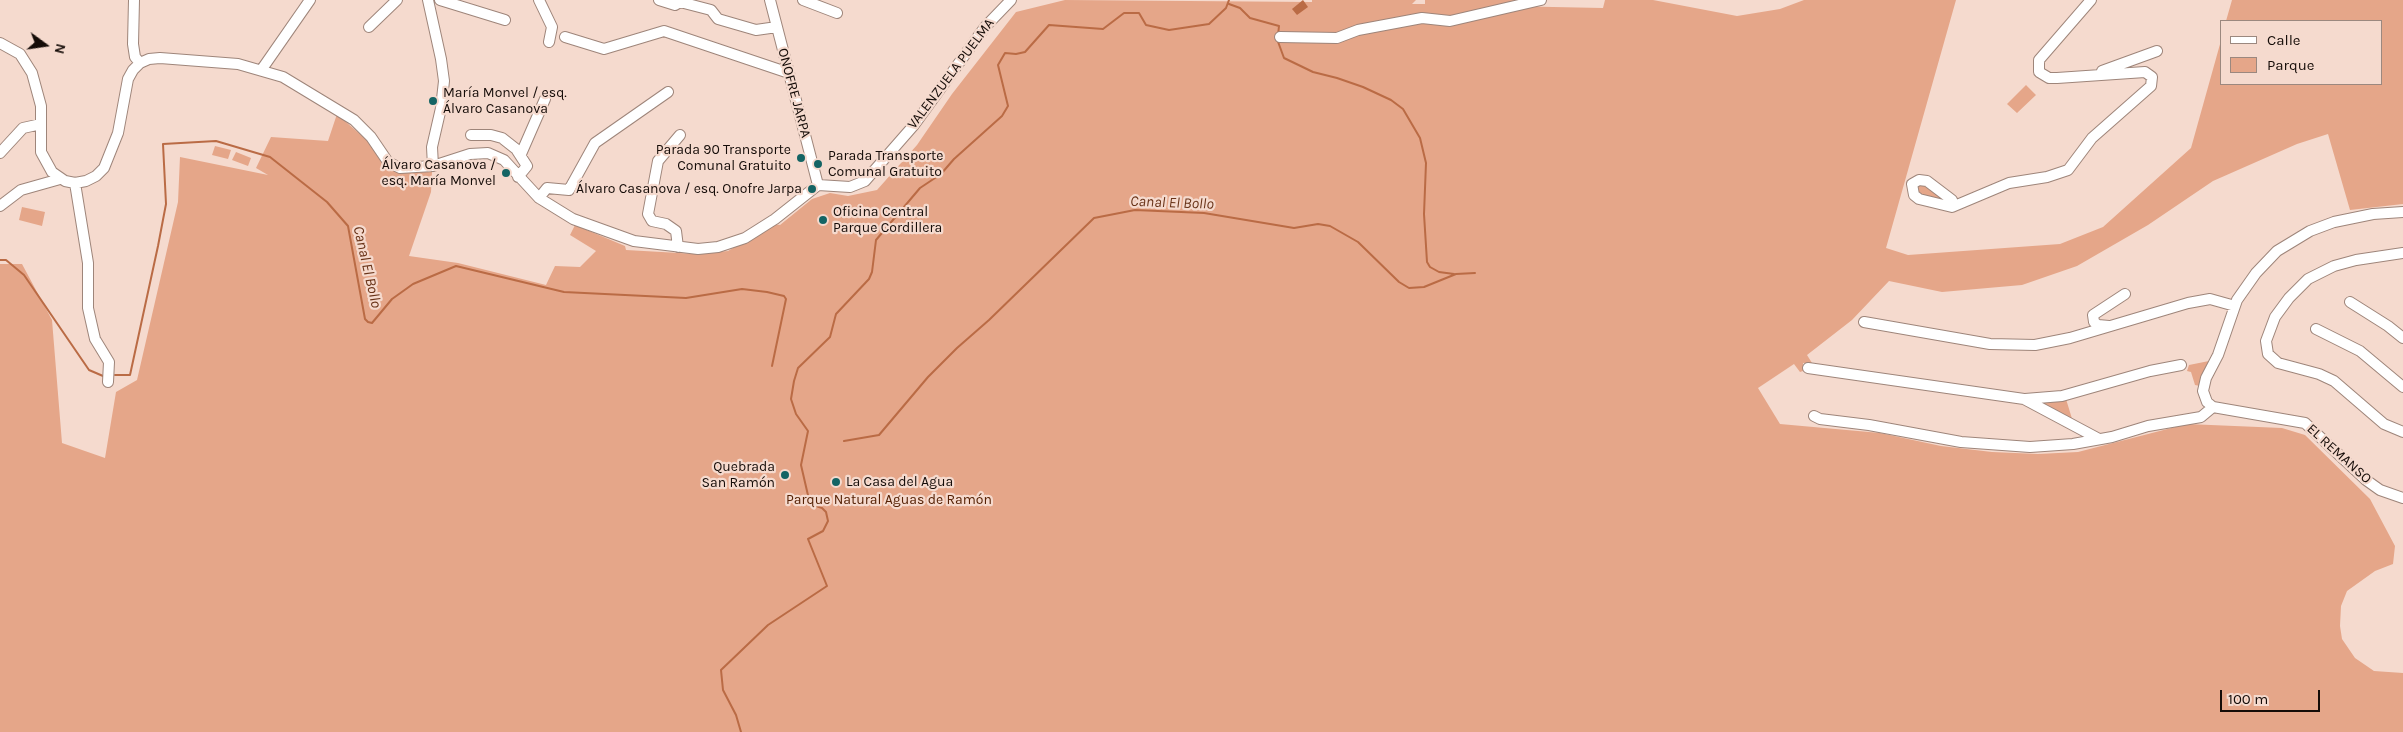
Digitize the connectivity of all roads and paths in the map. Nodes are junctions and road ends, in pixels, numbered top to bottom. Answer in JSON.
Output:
{"nodes":[{"id":1,"x":134,"y":0,"type":"edge"},
{"id":2,"x":310,"y":0,"type":"edge"},
{"id":3,"x":397,"y":0,"type":"edge"},
{"id":4,"x":428,"y":0,"type":"edge"},
{"id":5,"x":440,"y":0,"type":"edge"},
{"id":6,"x":538,"y":0,"type":"edge"},
{"id":7,"x":659,"y":0,"type":"edge"},
{"id":8,"x":770,"y":0,"type":"edge"},
{"id":9,"x":803,"y":0,"type":"edge"},
{"id":10,"x":1011,"y":0,"type":"edge"},
{"id":11,"x":1541,"y":0,"type":"edge"},
{"id":12,"x":2091,"y":0,"type":"edge"},
{"id":13,"x":680,"y":1,"type":"edge"},
{"id":14,"x":837,"y":13,"type":"dead end"},
{"id":15,"x":505,"y":20,"type":"dead end"},
{"id":16,"x":369,"y":27,"type":"dead end"},
{"id":17,"x":777,"y":27,"type":"junction"},
{"id":18,"x":565,"y":37,"type":"dead end"},
{"id":19,"x":1280,"y":37,"type":"dead end"},
{"id":20,"x":549,"y":42,"type":"dead end"},
{"id":21,"x":0,"y":43,"type":"edge"},
{"id":22,"x":2157,"y":52,"type":"dead end"},
{"id":23,"x":140,"y":63,"type":"junction"},
{"id":24,"x":262,"y":70,"type":"junction"},
{"id":25,"x":789,"y":73,"type":"junction"},
{"id":26,"x":2093,"y":75,"type":"junction"},
{"id":27,"x":668,"y":92,"type":"dead end"},
{"id":28,"x":545,"y":99,"type":"dead end"},
{"id":29,"x":41,"y":124,"type":"junction"},
{"id":30,"x":470,"y":135,"type":"dead end"},
{"id":31,"x":680,"y":135,"type":"dead end"},
{"id":32,"x":0,"y":153,"type":"edge"},
{"id":33,"x":521,"y":154,"type":"junction"},
{"id":34,"x":433,"y":166,"type":"junction"},
{"id":35,"x":518,"y":177,"type":"junction"},
{"id":36,"x":60,"y":178,"type":"junction"},
{"id":37,"x":75,"y":183,"type":"junction"},
{"id":38,"x":818,"y":185,"type":"junction"},
{"id":39,"x":539,"y":198,"type":"junction"},
{"id":40,"x":1954,"y":205,"type":"dead end"},
{"id":41,"x":0,"y":206,"type":"edge"},
{"id":42,"x":2403,"y":212,"type":"edge"},
{"id":43,"x":678,"y":247,"type":"junction"},
{"id":44,"x":2403,"y":253,"type":"edge"},
{"id":45,"x":2124,"y":294,"type":"dead end"},
{"id":46,"x":2350,"y":302,"type":"dead end"},
{"id":47,"x":2236,"y":303,"type":"junction"},
{"id":48,"x":1864,"y":322,"type":"dead end"},
{"id":49,"x":2111,"y":326,"type":"junction"},
{"id":50,"x":2316,"y":329,"type":"dead end"},
{"id":51,"x":2403,"y":338,"type":"edge"},
{"id":52,"x":2181,"y":364,"type":"dead end"},
{"id":53,"x":1808,"y":368,"type":"dead end"},
{"id":54,"x":108,"y":382,"type":"dead end"},
{"id":55,"x":2403,"y":387,"type":"edge"},
{"id":56,"x":2024,"y":399,"type":"junction"},
{"id":57,"x":2210,"y":405,"type":"junction"},
{"id":58,"x":1814,"y":416,"type":"dead end"},
{"id":59,"x":2403,"y":432,"type":"edge"},
{"id":60,"x":2099,"y":439,"type":"junction"},
{"id":61,"x":2403,"y":498,"type":"edge"}],
"edges":[{"from":1,"to":23,"type":"street"},
{"from":2,"to":24,"type":"street"},
{"from":3,"to":16,"type":"street"},
{"from":4,"to":34,"type":"street"},
{"from":5,"to":15,"type":"street"},
{"from":6,"to":20,"type":"street"},
{"from":7,"to":13,"type":"street"},
{"from":8,"to":17,"type":"street","name":"ONOFRE JARPA"},
{"from":9,"to":14,"type":"street"},
{"from":10,"to":38,"type":"street","name":"VALENZUELA PUELMA"},
{"from":11,"to":19,"type":"street"},
{"from":12,"to":26,"type":"street"},
{"from":13,"to":17,"type":"street"},
{"from":17,"to":25,"type":"street","name":"ONOFRE JARPA"},
{"from":18,"to":25,"type":"street"},
{"from":21,"to":29,"type":"street"},
{"from":22,"to":26,"type":"street"},
{"from":23,"to":24,"type":"street"},
{"from":23,"to":37,"type":"street"},
{"from":24,"to":34,"type":"street"},
{"from":25,"to":38,"type":"street","name":"ONOFRE JARPA"},
{"from":26,"to":40,"type":"street"},
{"from":27,"to":39,"type":"street"},
{"from":28,"to":33,"type":"street"},
{"from":29,"to":32,"type":"street"},
{"from":29,"to":36,"type":"street"},
{"from":30,"to":33,"type":"street"},
{"from":31,"to":43,"type":"street"},
{"from":33,"to":35,"type":"street"},
{"from":34,"to":35,"type":"street"},
{"from":35,"to":39,"type":"street"},
{"from":36,"to":37,"type":"street"},
{"from":36,"to":41,"type":"street"},
{"from":37,"to":54,"type":"street"},
{"from":38,"to":43,"type":"street"},
{"from":39,"to":43,"type":"street"},
{"from":42,"to":47,"type":"street"},
{"from":44,"to":59,"type":"street"},
{"from":45,"to":49,"type":"street"},
{"from":46,"to":51,"type":"street"},
{"from":47,"to":49,"type":"street"},
{"from":47,"to":57,"type":"street"},
{"from":48,"to":49,"type":"street"},
{"from":50,"to":55,"type":"street"},
{"from":52,"to":56,"type":"street"},
{"from":53,"to":56,"type":"street"},
{"from":56,"to":60,"type":"street"},
{"from":57,"to":60,"type":"street"},
{"from":57,"to":61,"type":"street","name":"EL REMANSO"},
{"from":58,"to":60,"type":"street"}]}
